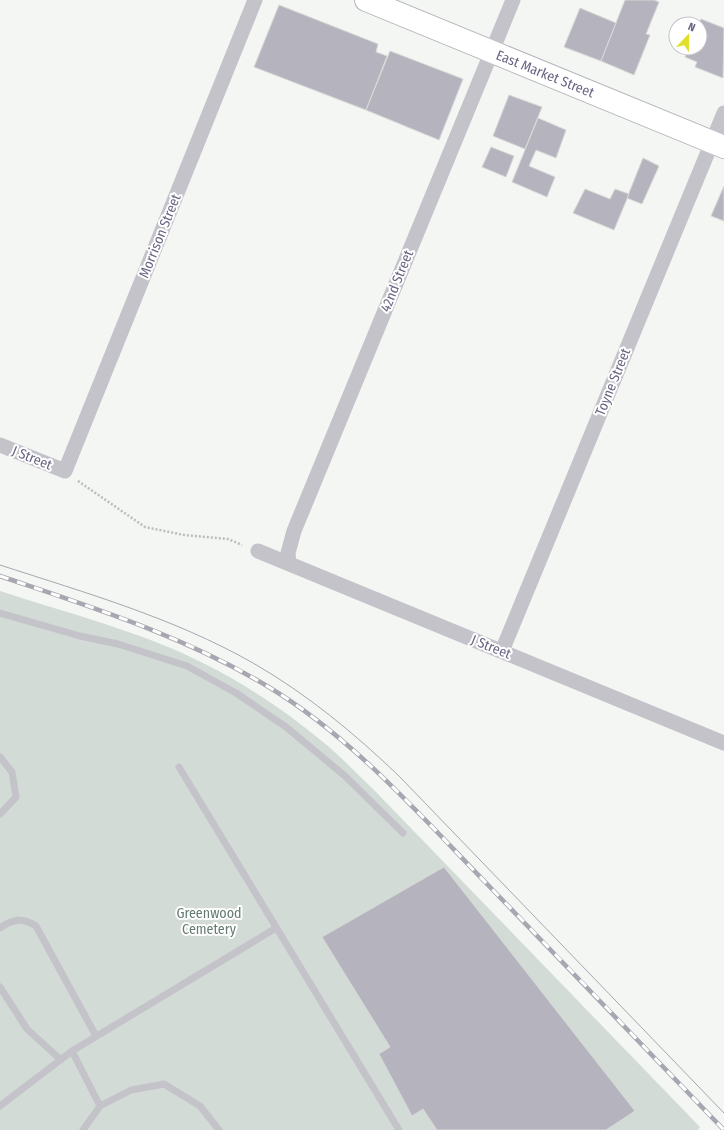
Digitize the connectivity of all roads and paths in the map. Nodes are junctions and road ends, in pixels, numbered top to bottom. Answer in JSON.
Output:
{"nodes":[{"id":1,"x":255,"y":0,"type":"edge"},
{"id":2,"x":366,"y":0,"type":"edge"},
{"id":3,"x":513,"y":0,"type":"edge"},
{"id":4,"x":491,"y":53,"type":"junction"},
{"id":5,"x":724,"y":113,"type":"edge"},
{"id":6,"x":718,"y":145,"type":"edge"},
{"id":7,"x":0,"y":445,"type":"edge"},
{"id":8,"x":65,"y":471,"type":"junction"},
{"id":9,"x":258,"y":552,"type":"joint"},
{"id":10,"x":289,"y":564,"type":"junction"},
{"id":11,"x":0,"y":613,"type":"edge"},
{"id":12,"x":502,"y":651,"type":"junction"},
{"id":13,"x":724,"y":742,"type":"edge"},
{"id":14,"x":0,"y":757,"type":"edge"},
{"id":15,"x":179,"y":767,"type":"dead end"},
{"id":16,"x":0,"y":814,"type":"edge"},
{"id":17,"x":403,"y":833,"type":"dead end"},
{"id":18,"x":0,"y":928,"type":"edge"},
{"id":19,"x":276,"y":928,"type":"junction"},
{"id":20,"x":0,"y":987,"type":"edge"},
{"id":21,"x":96,"y":1036,"type":"junction"},
{"id":22,"x":72,"y":1051,"type":"junction"},
{"id":23,"x":61,"y":1060,"type":"junction"},
{"id":24,"x":0,"y":1106,"type":"edge"},
{"id":25,"x":100,"y":1106,"type":"junction"},
{"id":26,"x":83,"y":1130,"type":"edge"},
{"id":27,"x":219,"y":1130,"type":"edge"},
{"id":28,"x":399,"y":1130,"type":"edge"}],
"edges":[{"from":1,"to":8,"type":"street","name":"Morrison Street"},
{"from":2,"to":4,"type":"main road","name":"East Market Street"},
{"from":3,"to":4,"type":"street","name":"42nd Street"},
{"from":4,"to":6,"type":"main road","name":"East Market Street"},
{"from":4,"to":10,"type":"street","name":"42nd Street"},
{"from":5,"to":6,"type":"street","name":"Toyne Street"},
{"from":6,"to":12,"type":"street","name":"Toyne Street"},
{"from":7,"to":8,"type":"street","name":"J Street"},
{"from":8,"to":9,"type":"path"},
{"from":9,"to":10,"type":"street","name":"J Street"},
{"from":10,"to":12,"type":"street","name":"J Street"},
{"from":11,"to":17,"type":"lane"},
{"from":12,"to":13,"type":"street","name":"J Street"},
{"from":14,"to":16,"type":"lane"},
{"from":15,"to":19,"type":"lane"},
{"from":18,"to":21,"type":"lane"},
{"from":19,"to":21,"type":"lane"},
{"from":19,"to":28,"type":"lane"},
{"from":20,"to":23,"type":"lane"},
{"from":21,"to":22,"type":"lane"},
{"from":22,"to":23,"type":"lane"},
{"from":22,"to":25,"type":"lane"},
{"from":23,"to":24,"type":"lane"},
{"from":25,"to":26,"type":"lane"},
{"from":25,"to":27,"type":"lane"}]}
